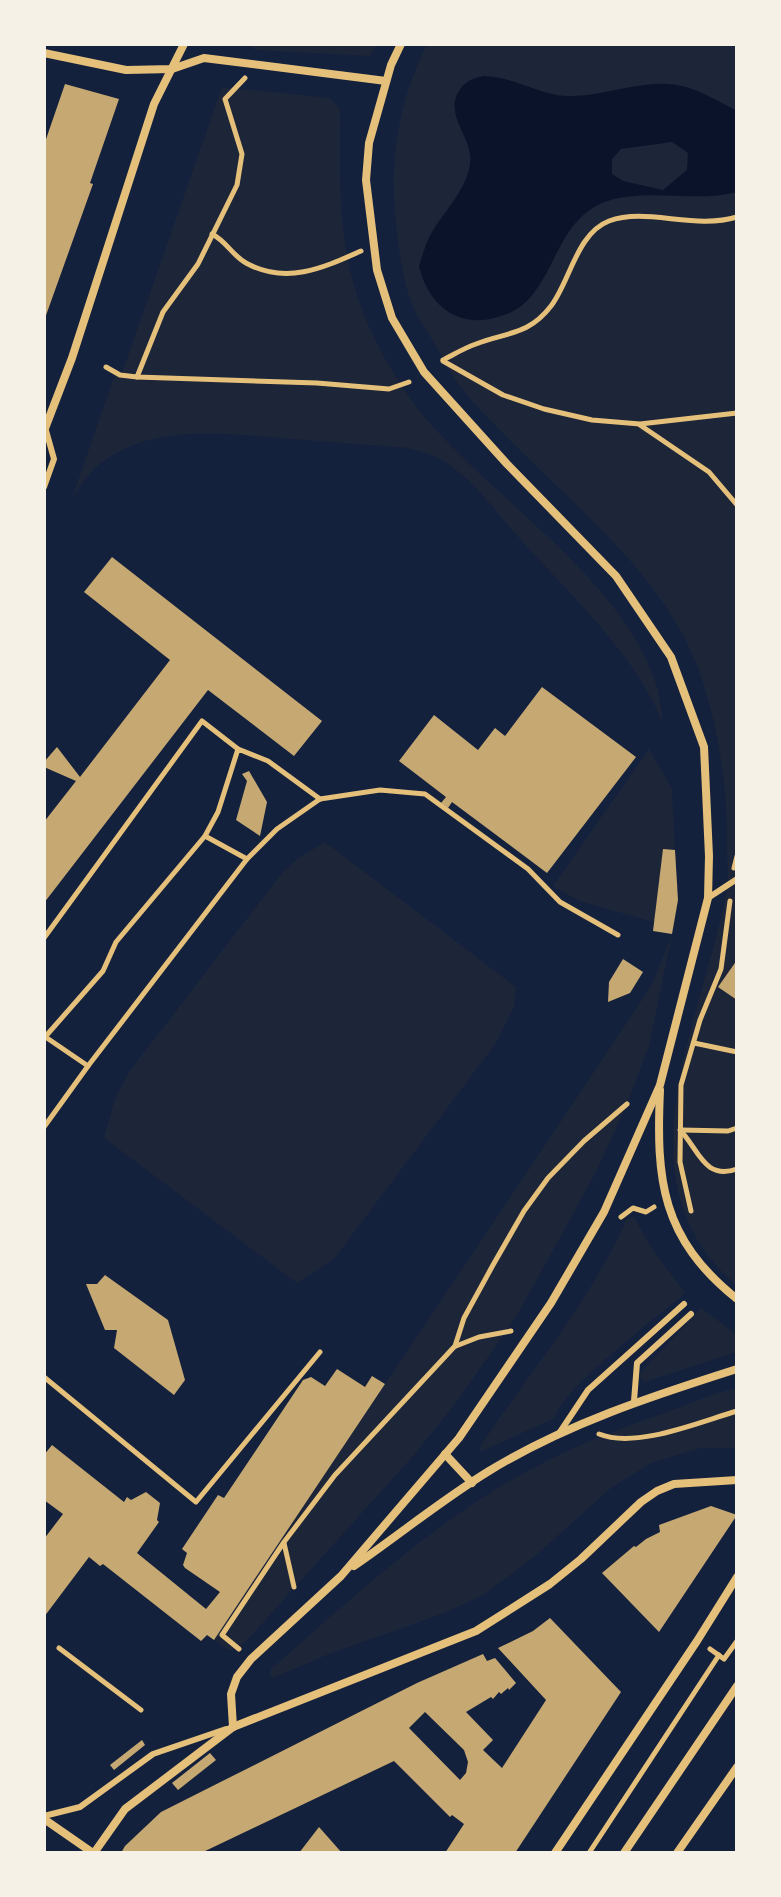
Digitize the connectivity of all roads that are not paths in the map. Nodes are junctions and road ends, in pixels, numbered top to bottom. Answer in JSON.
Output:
{"nodes":[{"id":1,"x":184,"y":44,"type":"edge"},
{"id":2,"x":401,"y":44,"type":"edge"},
{"id":3,"x":44,"y":53,"type":"edge"},
{"id":4,"x":172,"y":69,"type":"junction"},
{"id":5,"x":386,"y":81,"type":"junction"},
{"id":6,"x":45,"y":429,"type":"edge"},
{"id":7,"x":44,"y":487,"type":"edge"},
{"id":8,"x":735,"y":881,"type":"edge"},
{"id":9,"x":708,"y":898,"type":"junction"},
{"id":10,"x":660,"y":1085,"type":"junction"},
{"id":11,"x":737,"y":1299,"type":"edge"},
{"id":12,"x":684,"y":1304,"type":"dead end"},
{"id":13,"x":691,"y":1314,"type":"dead end"},
{"id":14,"x":737,"y":1369,"type":"edge"},
{"id":15,"x":634,"y":1401,"type":"junction"},
{"id":16,"x":558,"y":1435,"type":"junction"},
{"id":17,"x":445,"y":1454,"type":"junction"},
{"id":18,"x":737,"y":1480,"type":"edge"},
{"id":19,"x":472,"y":1483,"type":"junction"},
{"id":20,"x":341,"y":1576,"type":"junction"},
{"id":21,"x":737,"y":1577,"type":"edge"},
{"id":22,"x":737,"y":1686,"type":"edge"},
{"id":23,"x":233,"y":1727,"type":"junction"},
{"id":24,"x":737,"y":1767,"type":"edge"},
{"id":25,"x":44,"y":1818,"type":"edge"},
{"id":26,"x":94,"y":1853,"type":"edge"},
{"id":27,"x":555,"y":1853,"type":"edge"},
{"id":28,"x":624,"y":1853,"type":"edge"},
{"id":29,"x":677,"y":1853,"type":"edge"}],
"edges":[{"from":1,"to":4,"type":"street"},
{"from":2,"to":5,"type":"street"},
{"from":3,"to":4,"type":"street"},
{"from":4,"to":5,"type":"street"},
{"from":4,"to":6,"type":"street"},
{"from":5,"to":9,"type":"street"},
{"from":6,"to":7,"type":"lane"},
{"from":8,"to":9,"type":"lane"},
{"from":9,"to":10,"type":"street"},
{"from":10,"to":11,"type":"street"},
{"from":10,"to":17,"type":"street"},
{"from":12,"to":16,"type":"lane"},
{"from":13,"to":15,"type":"lane"},
{"from":14,"to":15,"type":"street"},
{"from":15,"to":16,"type":"street"},
{"from":16,"to":19,"type":"street"},
{"from":17,"to":19,"type":"street"},
{"from":17,"to":20,"type":"street"},
{"from":18,"to":23,"type":"street"},
{"from":19,"to":20,"type":"street"},
{"from":20,"to":23,"type":"street"},
{"from":21,"to":27,"type":"street"},
{"from":22,"to":28,"type":"street"},
{"from":23,"to":25,"type":"lane"},
{"from":23,"to":26,"type":"street"},
{"from":24,"to":29,"type":"street"},
{"from":25,"to":26,"type":"street"}]}
